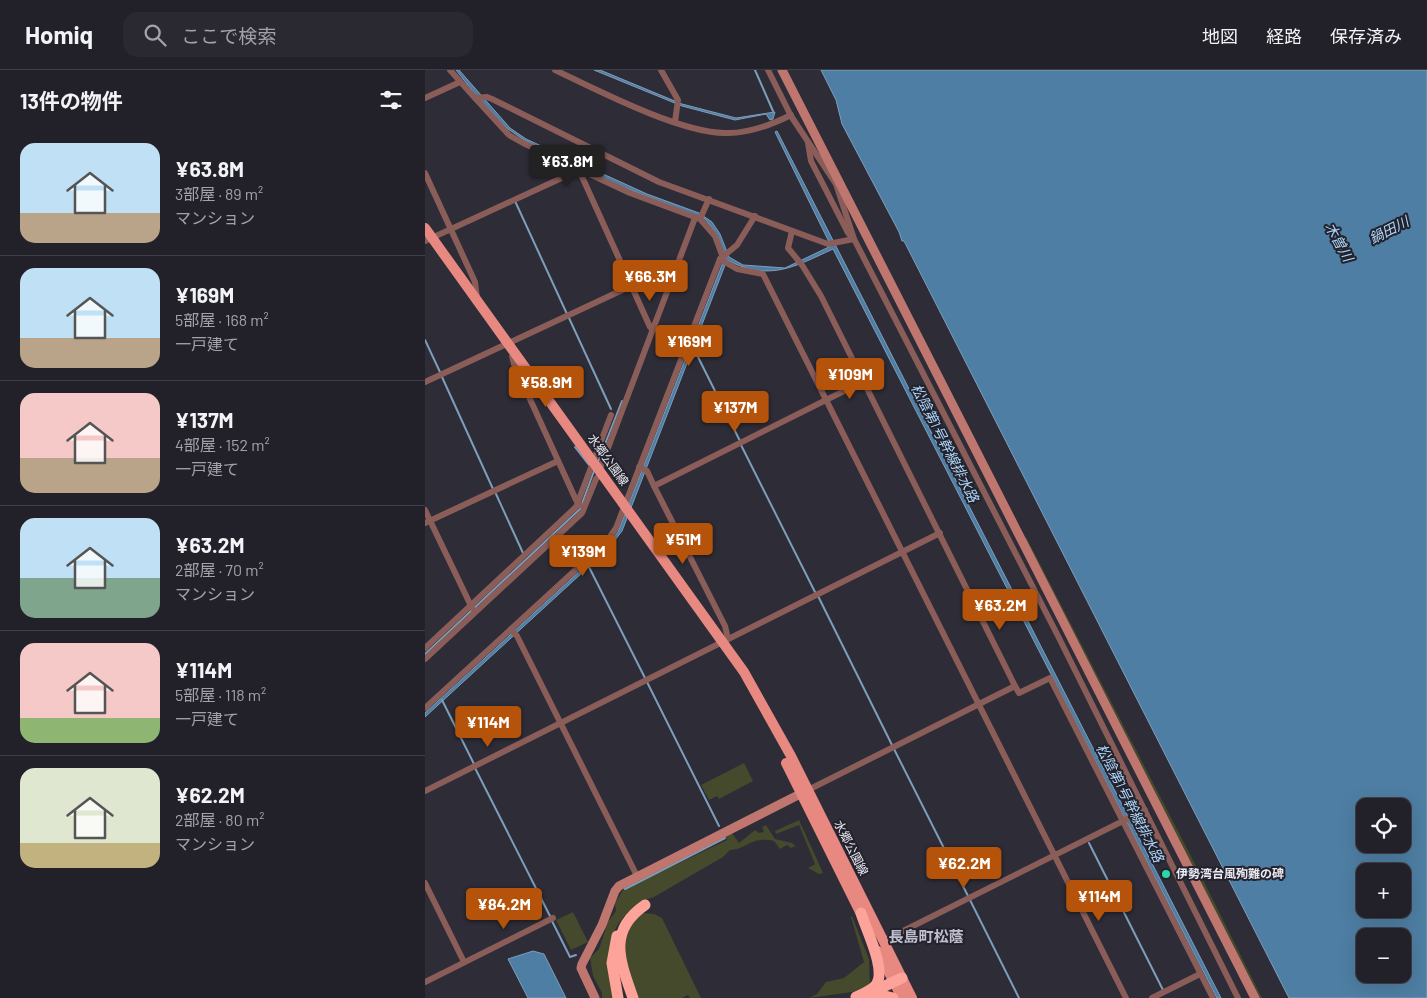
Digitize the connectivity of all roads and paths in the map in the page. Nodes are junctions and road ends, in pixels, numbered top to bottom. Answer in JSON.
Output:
{"nodes":[{"id":1,"x":450,"y":70,"type":"edge"},
{"id":2,"x":555,"y":70,"type":"edge"},
{"id":3,"x":661,"y":70,"type":"edge"},
{"id":4,"x":768,"y":70,"type":"edge"},
{"id":5,"x":782,"y":70,"type":"edge"},
{"id":6,"x":460,"y":82,"type":"junction"},
{"id":7,"x":425,"y":98,"type":"edge"},
{"id":8,"x":476,"y":98,"type":"junction"},
{"id":9,"x":791,"y":115,"type":"junction"},
{"id":10,"x":675,"y":122,"type":"junction"},
{"id":11,"x":808,"y":143,"type":"junction"},
{"id":12,"x":579,"y":170,"type":"junction"},
{"id":13,"x":425,"y":173,"type":"edge"},
{"id":14,"x":837,"y":183,"type":"junction"},
{"id":15,"x":709,"y":200,"type":"junction"},
{"id":16,"x":755,"y":216,"type":"junction"},
{"id":17,"x":700,"y":217,"type":"junction"},
{"id":18,"x":425,"y":228,"type":"edge"},
{"id":19,"x":451,"y":229,"type":"junction"},
{"id":20,"x":793,"y":231,"type":"junction"},
{"id":21,"x":428,"y":239,"type":"edge"},
{"id":22,"x":854,"y":239,"type":"junction"},
{"id":23,"x":723,"y":257,"type":"junction"},
{"id":24,"x":631,"y":286,"type":"junction"},
{"id":25,"x":477,"y":299,"type":"junction"},
{"id":26,"x":652,"y":328,"type":"junction"},
{"id":27,"x":508,"y":344,"type":"junction"},
{"id":28,"x":515,"y":353,"type":"junction"},
{"id":29,"x":864,"y":381,"type":"junction"},
{"id":30,"x":425,"y":382,"type":"edge"},
{"id":31,"x":826,"y":400,"type":"junction"},
{"id":32,"x":611,"y":415,"type":"dead end"},
{"id":33,"x":558,"y":461,"type":"junction"},
{"id":34,"x":598,"y":467,"type":"junction"},
{"id":35,"x":643,"y":469,"type":"junction"},
{"id":36,"x":654,"y":486,"type":"junction"},
{"id":37,"x":581,"y":505,"type":"junction"},
{"id":38,"x":628,"y":508,"type":"junction"},
{"id":39,"x":425,"y":510,"type":"edge"},
{"id":40,"x":427,"y":522,"type":"edge"},
{"id":41,"x":940,"y":533,"type":"junction"},
{"id":42,"x":902,"y":552,"type":"junction"},
{"id":43,"x":473,"y":609,"type":"junction"},
{"id":44,"x":513,"y":631,"type":"junction"},
{"id":45,"x":725,"y":640,"type":"junction"},
{"id":46,"x":425,"y":648,"type":"edge"},
{"id":47,"x":425,"y":660,"type":"edge"},
{"id":48,"x":1015,"y":686,"type":"junction"},
{"id":49,"x":978,"y":704,"type":"junction"},
{"id":50,"x":425,"y":708,"type":"edge"},
{"id":51,"x":560,"y":723,"type":"junction"},
{"id":52,"x":425,"y":791,"type":"edge"},
{"id":53,"x":805,"y":792,"type":"junction"},
{"id":54,"x":1145,"y":810,"type":"junction"},
{"id":55,"x":1123,"y":821,"type":"junction"},
{"id":56,"x":1054,"y":855,"type":"junction"},
{"id":57,"x":637,"y":876,"type":"junction"},
{"id":58,"x":425,"y":884,"type":"edge"},
{"id":59,"x":645,"y":905,"type":"dead end"},
{"id":60,"x":861,"y":913,"type":"junction"},
{"id":61,"x":553,"y":918,"type":"dead end"},
{"id":62,"x":623,"y":926,"type":"junction"},
{"id":63,"x":883,"y":941,"type":"junction"},
{"id":64,"x":464,"y":962,"type":"junction"},
{"id":65,"x":1200,"y":974,"type":"junction"},
{"id":66,"x":896,"y":981,"type":"junction"},
{"id":67,"x":425,"y":982,"type":"edge"},
{"id":68,"x":595,"y":998,"type":"edge"},
{"id":69,"x":618,"y":998,"type":"edge"},
{"id":70,"x":633,"y":998,"type":"edge"},
{"id":71,"x":861,"y":998,"type":"edge"},
{"id":72,"x":893,"y":998,"type":"edge"},
{"id":73,"x":902,"y":998,"type":"edge"},
{"id":74,"x":912,"y":998,"type":"edge"},
{"id":75,"x":1126,"y":998,"type":"edge"},
{"id":76,"x":1152,"y":998,"type":"edge"},
{"id":77,"x":1213,"y":998,"type":"edge"},
{"id":78,"x":1238,"y":998,"type":"edge"},
{"id":79,"x":1255,"y":998,"type":"edge"}],
"edges":[{"from":1,"to":6,"type":"street"},
{"from":2,"to":10,"type":"street"},
{"from":3,"to":10,"type":"street"},
{"from":4,"to":9,"type":"street"},
{"from":5,"to":14,"type":"street"},
{"from":6,"to":7,"type":"street"},
{"from":6,"to":8,"type":"street"},
{"from":8,"to":12,"type":"street"},
{"from":8,"to":15,"type":"street"},
{"from":9,"to":10,"type":"street"},
{"from":9,"to":11,"type":"street"},
{"from":11,"to":14,"type":"street"},
{"from":11,"to":22,"type":"street"},
{"from":12,"to":17,"type":"street"},
{"from":12,"to":19,"type":"street"},
{"from":12,"to":24,"type":"street"},
{"from":13,"to":19,"type":"street"},
{"from":14,"to":22,"type":"street"},
{"from":14,"to":79,"type":"street"},
{"from":15,"to":16,"type":"street"},
{"from":15,"to":17,"type":"street"},
{"from":16,"to":20,"type":"street"},
{"from":16,"to":23,"type":"street"},
{"from":17,"to":23,"type":"street"},
{"from":17,"to":26,"type":"street"},
{"from":18,"to":21,"type":"main road","name":"水郷公園線"},
{"from":19,"to":21,"type":"street"},
{"from":19,"to":25,"type":"street"},
{"from":20,"to":22,"type":"street"},
{"from":20,"to":29,"type":"street"},
{"from":21,"to":25,"type":"main road","name":"水郷公園線"},
{"from":22,"to":54,"type":"street"},
{"from":23,"to":31,"type":"street"},
{"from":23,"to":35,"type":"street"},
{"from":24,"to":26,"type":"street"},
{"from":24,"to":27,"type":"street"},
{"from":25,"to":27,"type":"main road","name":"水郷公園線"},
{"from":26,"to":34,"type":"street"},
{"from":27,"to":28,"type":"main road","name":"水郷公園線"},
{"from":27,"to":30,"type":"street"},
{"from":28,"to":33,"type":"street"},
{"from":28,"to":34,"type":"main road","name":"水郷公園線"},
{"from":29,"to":31,"type":"street"},
{"from":29,"to":41,"type":"street"},
{"from":31,"to":36,"type":"street"},
{"from":31,"to":42,"type":"street"},
{"from":32,"to":34,"type":"street"},
{"from":33,"to":37,"type":"street"},
{"from":33,"to":40,"type":"street"},
{"from":34,"to":37,"type":"street"},
{"from":34,"to":37,"type":"street"},
{"from":34,"to":38,"type":"main road","name":"水郷公園線"},
{"from":35,"to":36,"type":"street"},
{"from":35,"to":38,"type":"street"},
{"from":36,"to":45,"type":"street"},
{"from":37,"to":43,"type":"street"},
{"from":38,"to":44,"type":"street"},
{"from":38,"to":45,"type":"main road","name":"水郷公園線"},
{"from":39,"to":40,"type":"street"},
{"from":40,"to":43,"type":"street"},
{"from":41,"to":42,"type":"street"},
{"from":41,"to":48,"type":"street"},
{"from":42,"to":45,"type":"street"},
{"from":42,"to":49,"type":"street"},
{"from":43,"to":46,"type":"street"},
{"from":43,"to":47,"type":"street"},
{"from":44,"to":50,"type":"street"},
{"from":44,"to":51,"type":"street"},
{"from":45,"to":51,"type":"street"},
{"from":45,"to":53,"type":"main road","name":"水郷公園線"},
{"from":48,"to":49,"type":"street"},
{"from":48,"to":55,"type":"street"},
{"from":49,"to":53,"type":"street"},
{"from":49,"to":56,"type":"street"},
{"from":51,"to":52,"type":"street"},
{"from":51,"to":57,"type":"street"},
{"from":53,"to":57,"type":"street"},
{"from":53,"to":60,"type":"main road","name":"水郷公園線"},
{"from":53,"to":63,"type":"main road","name":"水郷公園線"},
{"from":54,"to":55,"type":"street"},
{"from":54,"to":78,"type":"street"},
{"from":55,"to":56,"type":"street"},
{"from":55,"to":65,"type":"street"},
{"from":56,"to":63,"type":"street"},
{"from":56,"to":75,"type":"street"},
{"from":57,"to":68,"type":"street"},
{"from":58,"to":64,"type":"street"},
{"from":59,"to":62,"type":"highway"},
{"from":60,"to":66,"type":"main road","name":"水郷公園線"},
{"from":60,"to":71,"type":"highway"},
{"from":61,"to":64,"type":"street"},
{"from":62,"to":69,"type":"highway"},
{"from":62,"to":70,"type":"highway"},
{"from":63,"to":66,"type":"main road","name":"水郷公園線"},
{"from":64,"to":67,"type":"street"},
{"from":65,"to":76,"type":"street"},
{"from":65,"to":77,"type":"street"},
{"from":66,"to":71,"type":"highway"},
{"from":66,"to":73,"type":"main road","name":"水郷公園線"},
{"from":66,"to":74,"type":"main road","name":"水郷公園線"},
{"from":71,"to":72,"type":"highway"}]}
